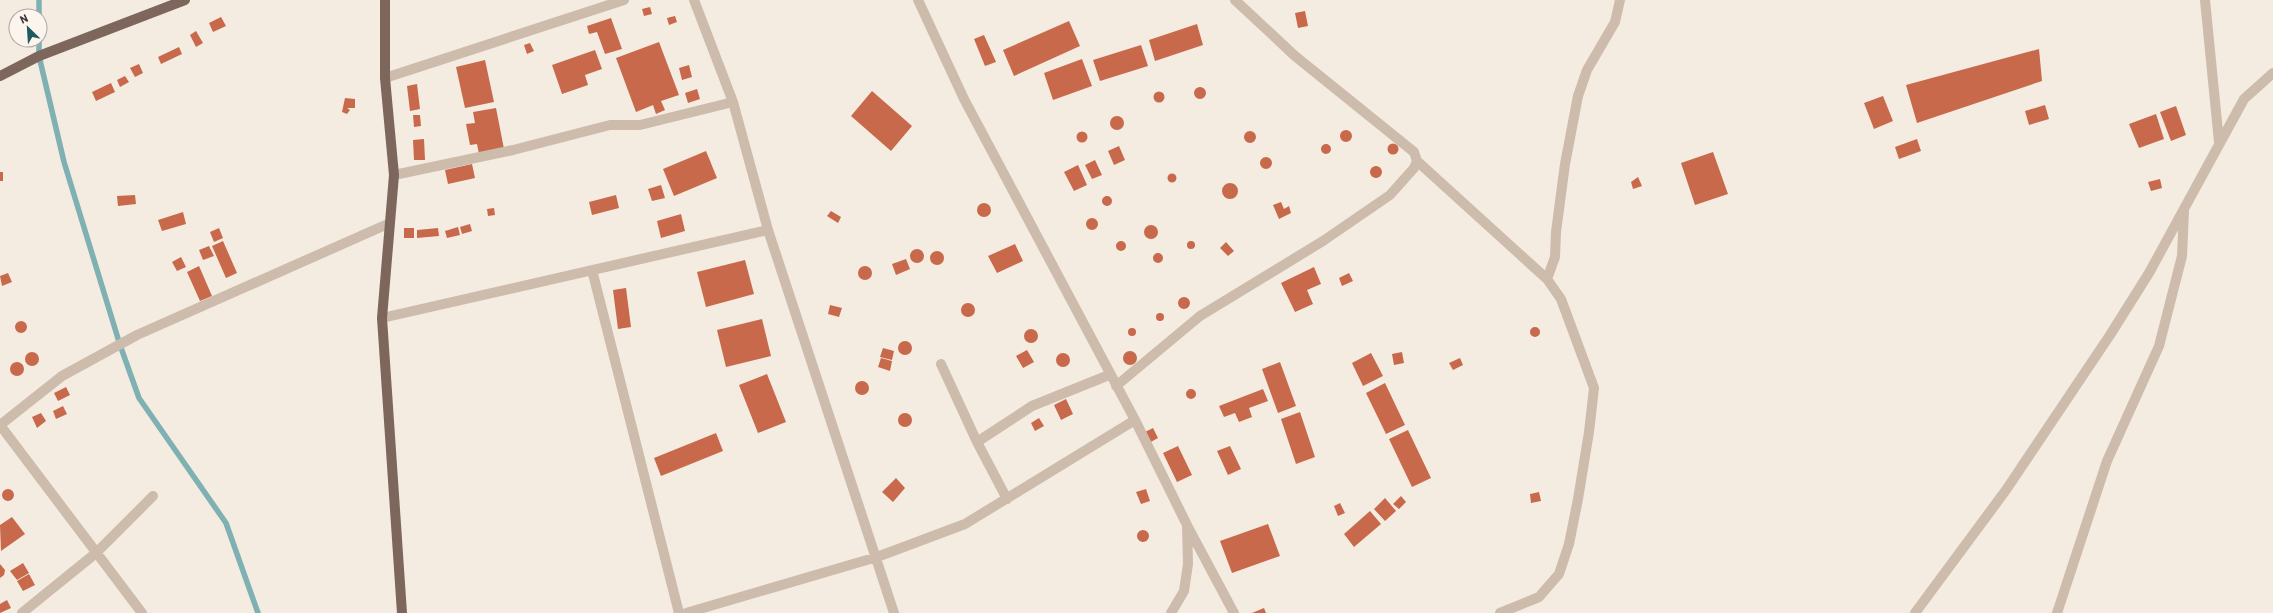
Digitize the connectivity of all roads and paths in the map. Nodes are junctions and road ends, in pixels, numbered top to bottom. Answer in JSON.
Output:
{"nodes":[{"id":1,"x":185,"y":0,"type":"edge"},
{"id":2,"x":385,"y":0,"type":"edge"},
{"id":3,"x":624,"y":0,"type":"edge"},
{"id":4,"x":694,"y":0,"type":"edge"},
{"id":5,"x":918,"y":0,"type":"edge"},
{"id":6,"x":1235,"y":0,"type":"edge"},
{"id":7,"x":1620,"y":0,"type":"edge"},
{"id":8,"x":2205,"y":0,"type":"edge"},
{"id":9,"x":2273,"y":73,"type":"edge"},
{"id":10,"x":0,"y":76,"type":"edge"},
{"id":11,"x":385,"y":78,"type":"junction"},
{"id":12,"x":733,"y":102,"type":"junction"},
{"id":13,"x":2219,"y":142,"type":"junction"},
{"id":14,"x":1417,"y":161,"type":"junction"},
{"id":15,"x":394,"y":174,"type":"junction"},
{"id":16,"x":2184,"y":209,"type":"junction"},
{"id":17,"x":390,"y":224,"type":"junction"},
{"id":18,"x":768,"y":230,"type":"junction"},
{"id":19,"x":592,"y":270,"type":"junction"},
{"id":20,"x":1547,"y":279,"type":"junction"},
{"id":21,"x":382,"y":318,"type":"junction"},
{"id":22,"x":941,"y":364,"type":"dead end"},
{"id":23,"x":1109,"y":374,"type":"junction"},
{"id":24,"x":1116,"y":386,"type":"junction"},
{"id":25,"x":1135,"y":420,"type":"junction"},
{"id":26,"x":0,"y":425,"type":"edge"},
{"id":27,"x":977,"y":442,"type":"junction"},
{"id":28,"x":153,"y":496,"type":"dead end"},
{"id":29,"x":1007,"y":499,"type":"junction"},
{"id":30,"x":1187,"y":525,"type":"junction"},
{"id":31,"x":96,"y":553,"type":"junction"},
{"id":32,"x":877,"y":557,"type":"junction"},
{"id":33,"x":1174,"y":612,"type":"edge"},
{"id":34,"x":22,"y":613,"type":"edge"},
{"id":35,"x":142,"y":613,"type":"edge"},
{"id":36,"x":402,"y":613,"type":"edge"},
{"id":37,"x":679,"y":613,"type":"edge"},
{"id":38,"x":686,"y":613,"type":"edge"},
{"id":39,"x":894,"y":613,"type":"edge"},
{"id":40,"x":1234,"y":613,"type":"edge"},
{"id":41,"x":1500,"y":613,"type":"edge"},
{"id":42,"x":1915,"y":613,"type":"edge"},
{"id":43,"x":2057,"y":613,"type":"edge"}],
"edges":[{"from":1,"to":10,"type":"main road"},
{"from":2,"to":11,"type":"main road"},
{"from":3,"to":11,"type":"street"},
{"from":4,"to":12,"type":"street"},
{"from":5,"to":23,"type":"street"},
{"from":6,"to":14,"type":"street"},
{"from":7,"to":20,"type":"street"},
{"from":8,"to":13,"type":"street"},
{"from":9,"to":13,"type":"street"},
{"from":11,"to":15,"type":"main road"},
{"from":12,"to":15,"type":"street"},
{"from":12,"to":18,"type":"street"},
{"from":13,"to":16,"type":"street"},
{"from":14,"to":20,"type":"street"},
{"from":14,"to":24,"type":"street"},
{"from":15,"to":17,"type":"main road"},
{"from":16,"to":42,"type":"street"},
{"from":16,"to":43,"type":"street"},
{"from":17,"to":21,"type":"main road"},
{"from":17,"to":26,"type":"street"},
{"from":18,"to":19,"type":"street"},
{"from":18,"to":32,"type":"street"},
{"from":19,"to":21,"type":"street"},
{"from":19,"to":37,"type":"street"},
{"from":20,"to":41,"type":"street"},
{"from":21,"to":36,"type":"main road"},
{"from":22,"to":27,"type":"street"},
{"from":23,"to":24,"type":"street"},
{"from":23,"to":27,"type":"street"},
{"from":24,"to":25,"type":"street"},
{"from":25,"to":29,"type":"street"},
{"from":25,"to":30,"type":"street"},
{"from":26,"to":31,"type":"street"},
{"from":27,"to":29,"type":"street"},
{"from":28,"to":31,"type":"street"},
{"from":29,"to":32,"type":"street"},
{"from":30,"to":33,"type":"street"},
{"from":30,"to":40,"type":"street"},
{"from":31,"to":34,"type":"street"},
{"from":31,"to":35,"type":"street"},
{"from":32,"to":38,"type":"street"},
{"from":32,"to":39,"type":"street"}]}
